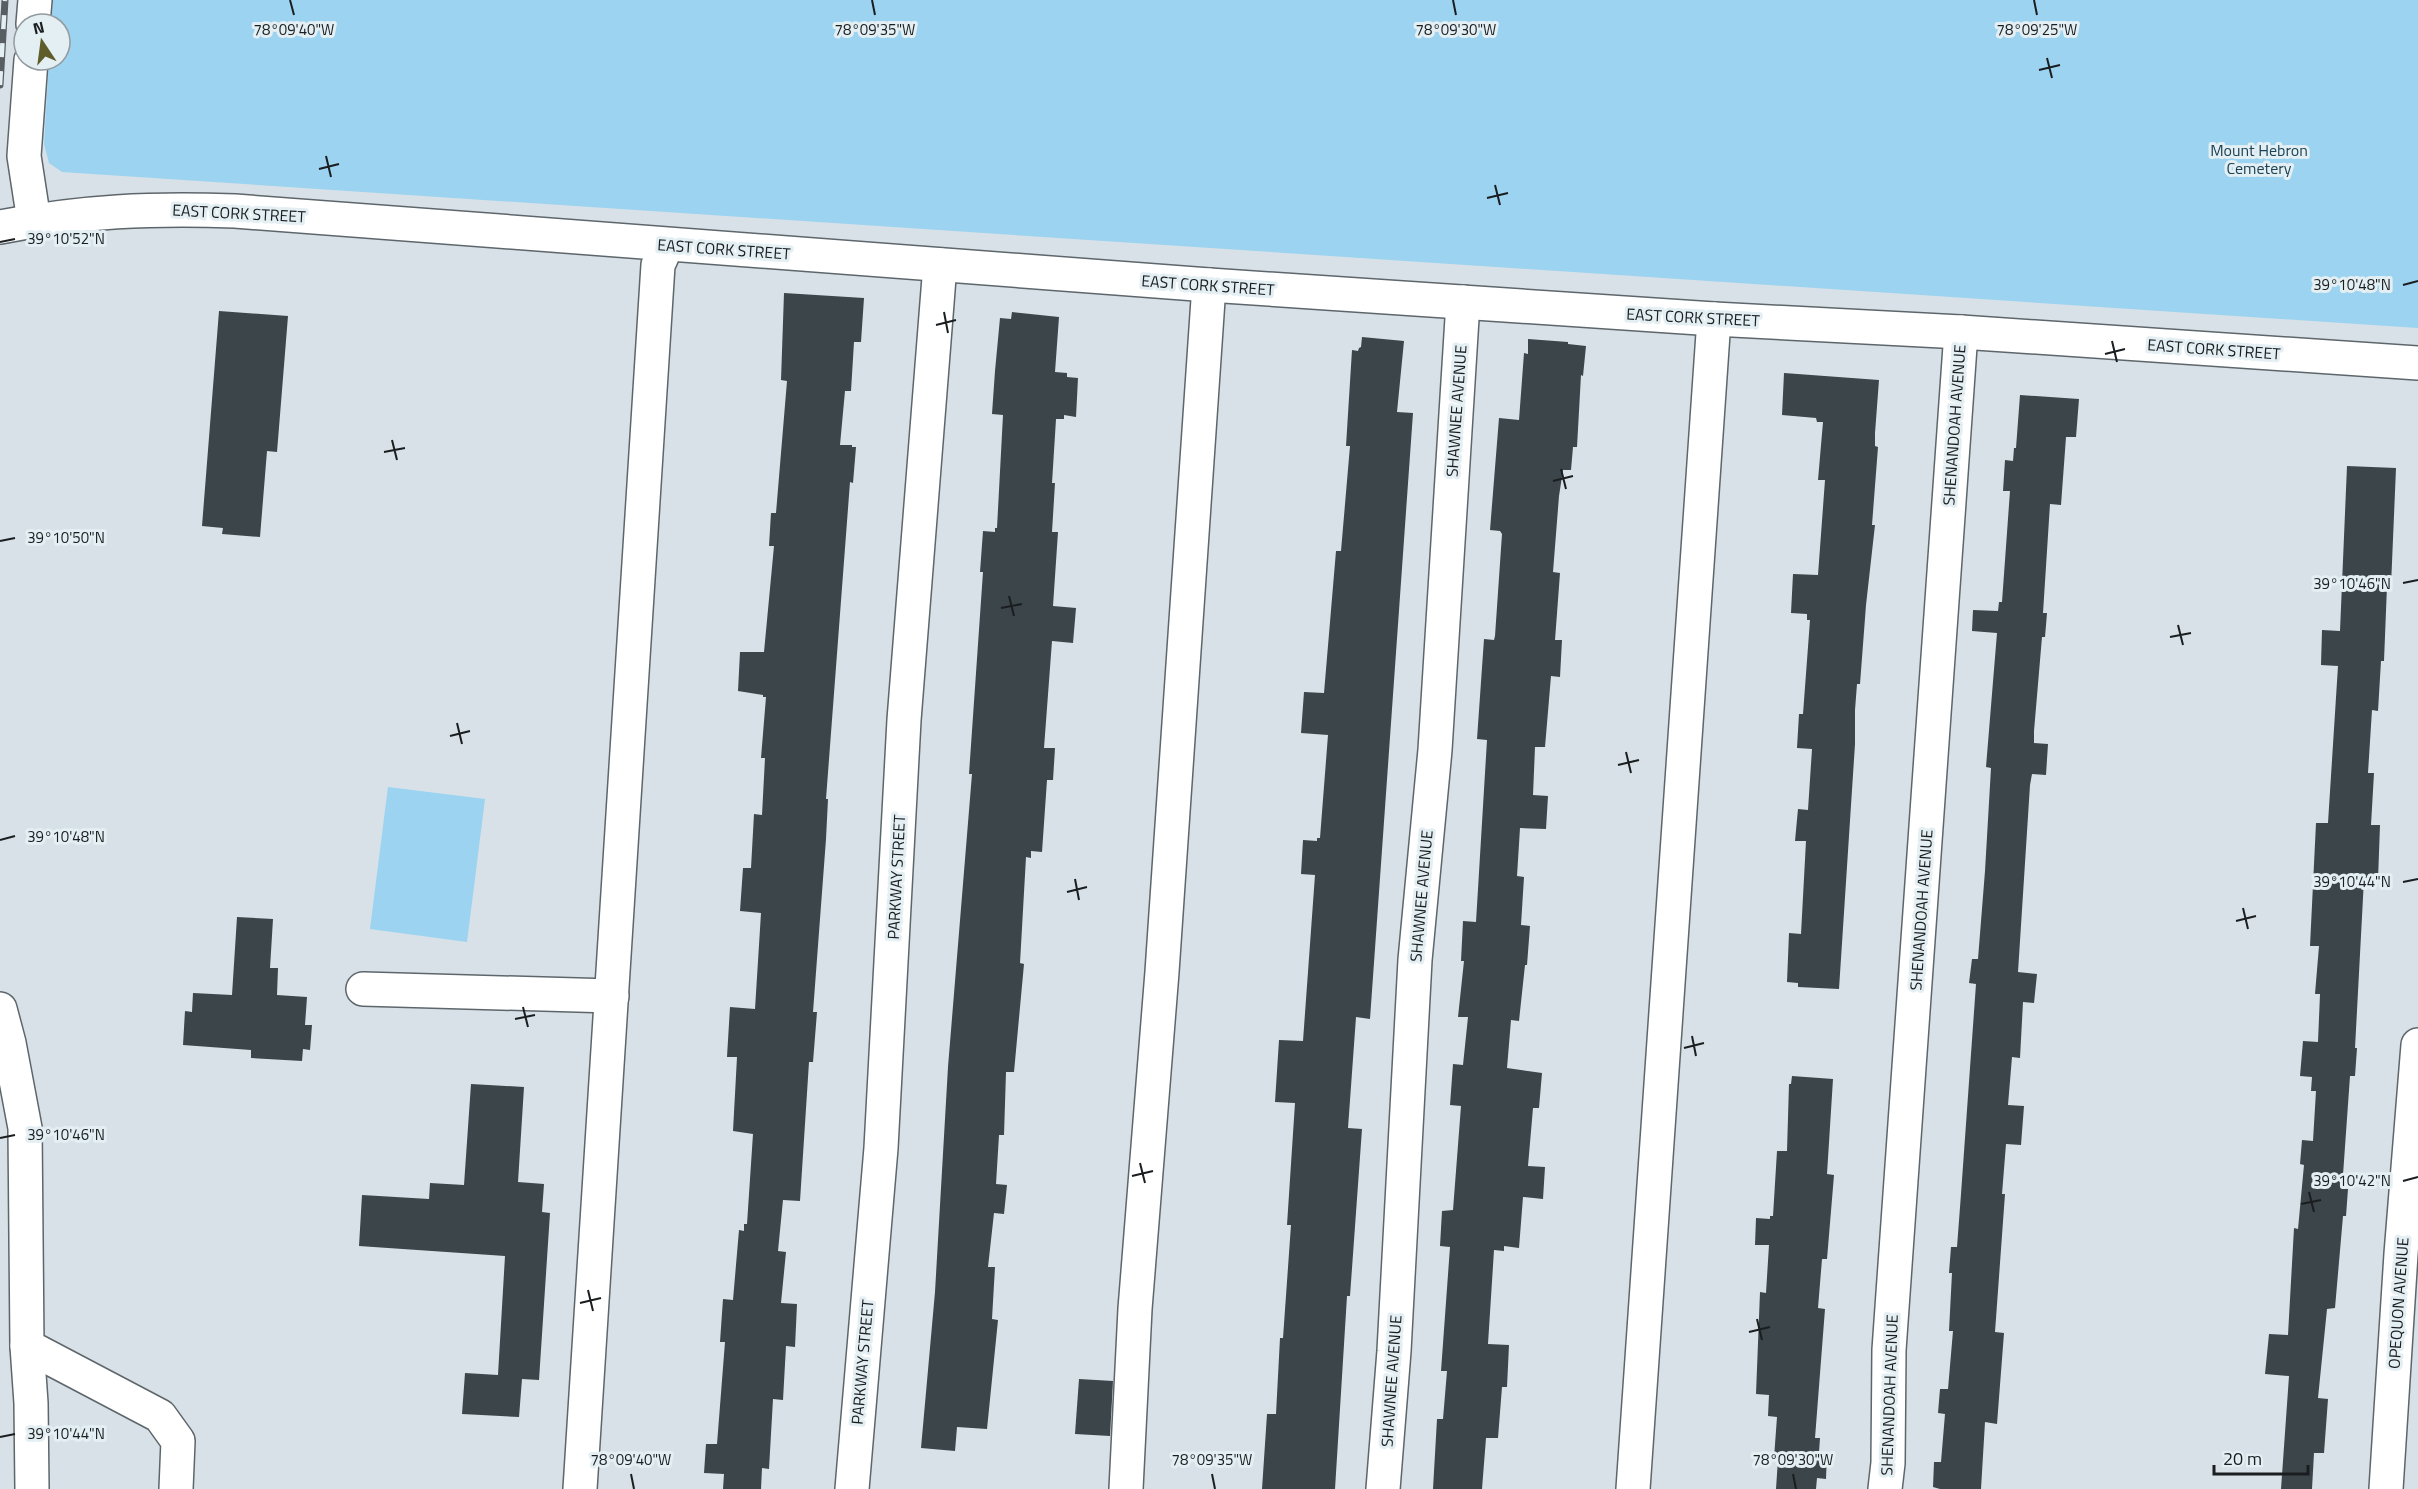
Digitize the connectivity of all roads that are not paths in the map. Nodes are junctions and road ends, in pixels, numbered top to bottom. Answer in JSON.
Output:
{"nodes":[{"id":1,"x":30,"y":72,"type":"edge"},
{"id":2,"x":34,"y":220,"type":"junction"},
{"id":3,"x":0,"y":227,"type":"edge"},
{"id":4,"x":667,"y":245,"type":"junction"},
{"id":5,"x":940,"y":265,"type":"junction"},
{"id":6,"x":1209,"y":285,"type":"junction"},
{"id":7,"x":1463,"y":302,"type":"junction"},
{"id":8,"x":1714,"y":319,"type":"junction"},
{"id":9,"x":1961,"y":332,"type":"junction"},
{"id":10,"x":2418,"y":363,"type":"edge"},
{"id":11,"x":363,"y":989,"type":"dead end"},
{"id":12,"x":612,"y":996,"type":"junction"},
{"id":13,"x":0,"y":1009,"type":"edge"},
{"id":14,"x":2418,"y":1045,"type":"edge"},
{"id":15,"x":27,"y":1346,"type":"junction"},
{"id":16,"x":32,"y":1489,"type":"edge"},
{"id":17,"x":176,"y":1489,"type":"edge"},
{"id":18,"x":580,"y":1489,"type":"edge"},
{"id":19,"x":852,"y":1489,"type":"edge"},
{"id":20,"x":1126,"y":1489,"type":"edge"},
{"id":21,"x":1383,"y":1489,"type":"edge"},
{"id":22,"x":1633,"y":1489,"type":"edge"},
{"id":23,"x":1885,"y":1489,"type":"edge"},
{"id":24,"x":2386,"y":1489,"type":"edge"}],
"edges":[{"from":1,"to":2,"type":"street"},
{"from":2,"to":3,"type":"street","name":"EAST CORK STREET"},
{"from":2,"to":4,"type":"street","name":"EAST CORK STREET"},
{"from":4,"to":5,"type":"street","name":"EAST CORK STREET"},
{"from":4,"to":12,"type":"street"},
{"from":5,"to":6,"type":"street","name":"EAST CORK STREET"},
{"from":5,"to":19,"type":"street","name":"PARKWAY STREET"},
{"from":6,"to":7,"type":"street","name":"EAST CORK STREET"},
{"from":6,"to":20,"type":"street"},
{"from":7,"to":8,"type":"street","name":"EAST CORK STREET"},
{"from":7,"to":21,"type":"street","name":"SHAWNEE AVENUE"},
{"from":8,"to":9,"type":"street","name":"EAST CORK STREET"},
{"from":8,"to":22,"type":"street"},
{"from":9,"to":10,"type":"street","name":"EAST CORK STREET"},
{"from":9,"to":23,"type":"street","name":"SHENANDOAH AVENUE"},
{"from":11,"to":12,"type":"street"},
{"from":12,"to":18,"type":"street"},
{"from":13,"to":15,"type":"street"},
{"from":14,"to":24,"type":"street","name":"OPEQUON AVENUE"},
{"from":15,"to":16,"type":"street"},
{"from":15,"to":17,"type":"street"}]}
